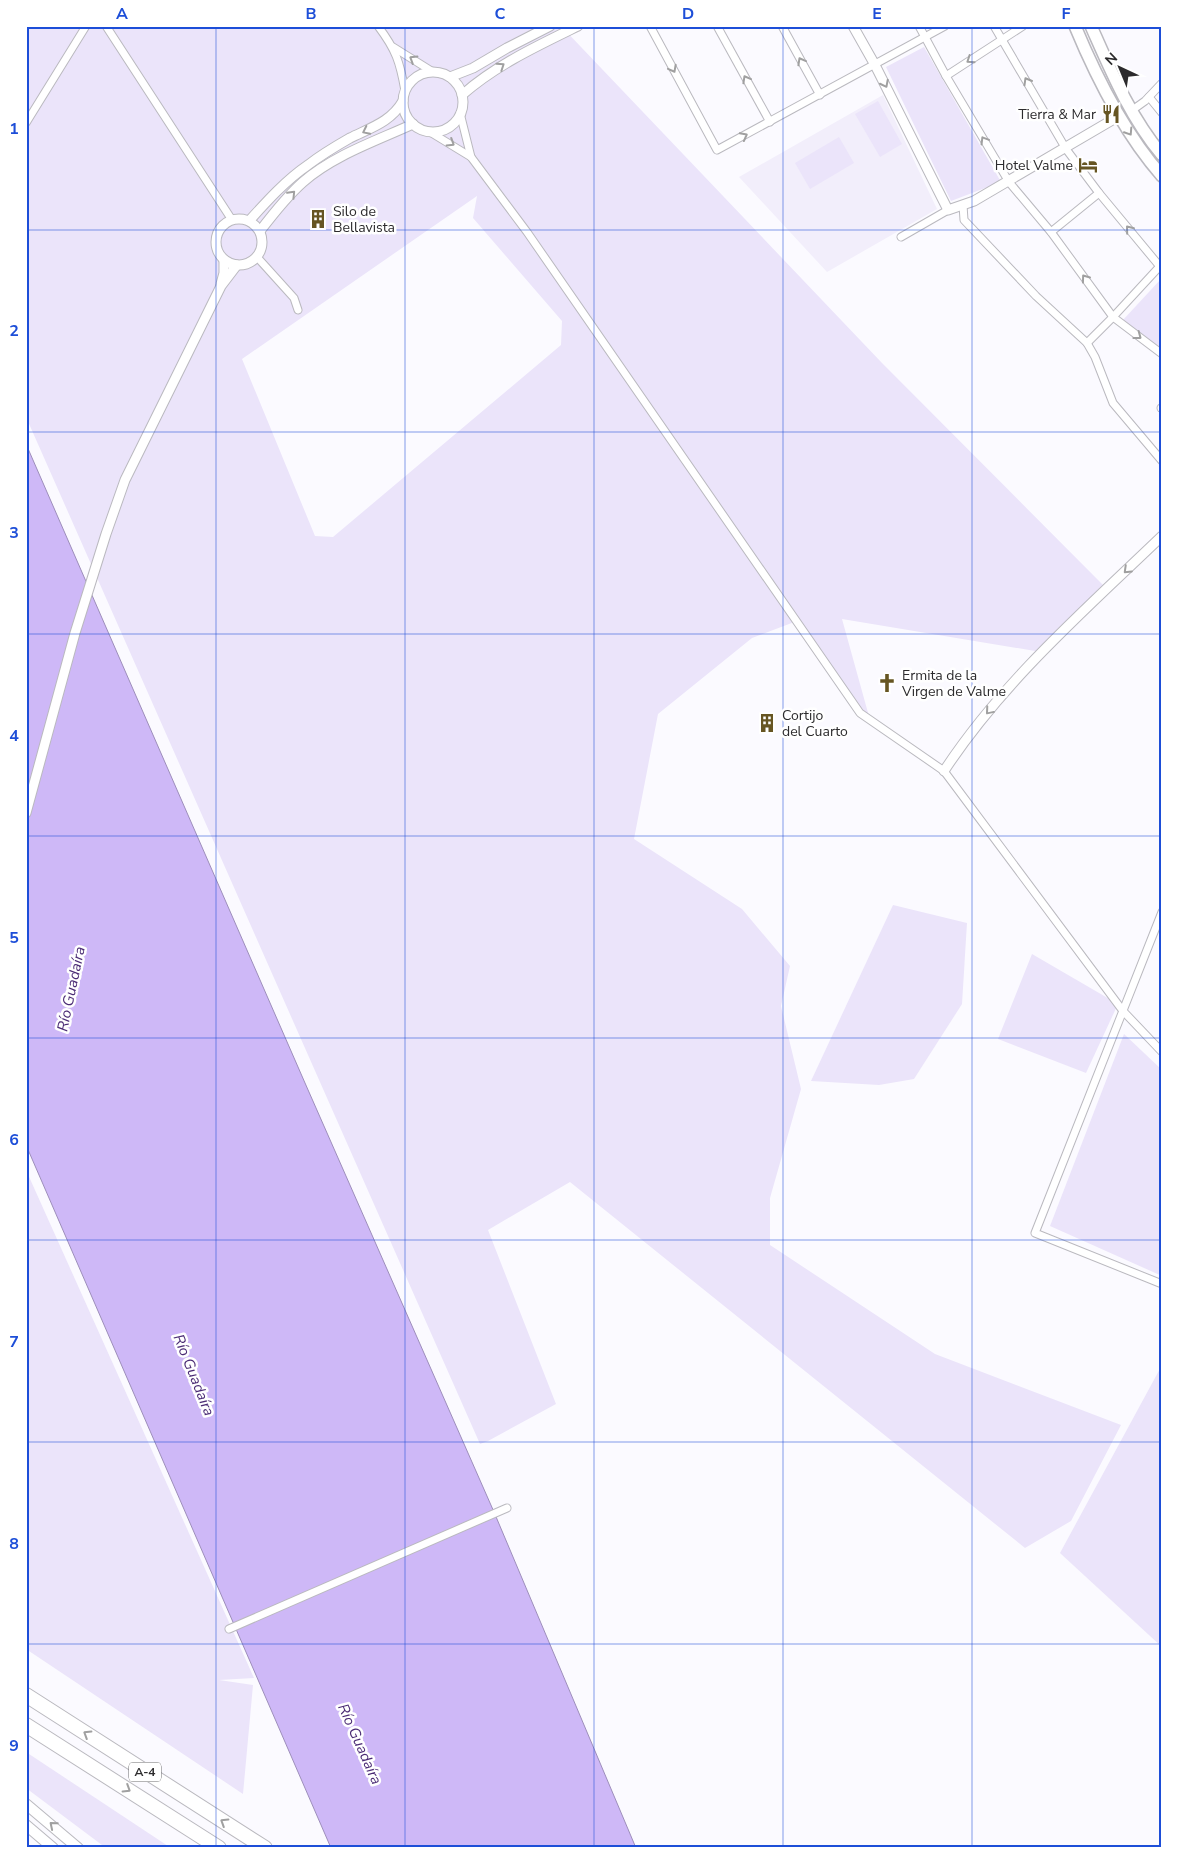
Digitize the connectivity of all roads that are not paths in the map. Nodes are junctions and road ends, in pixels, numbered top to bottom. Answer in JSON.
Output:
{"nodes":[{"id":1,"x":86,"y":26,"type":"edge"},
{"id":2,"x":106,"y":26,"type":"edge"},
{"id":3,"x":378,"y":26,"type":"edge"},
{"id":4,"x":550,"y":26,"type":"edge"},
{"id":5,"x":578,"y":26,"type":"edge"},
{"id":6,"x":650,"y":26,"type":"edge"},
{"id":7,"x":716,"y":26,"type":"edge"},
{"id":8,"x":782,"y":26,"type":"edge"},
{"id":9,"x":853,"y":26,"type":"edge"},
{"id":10,"x":919,"y":26,"type":"edge"},
{"id":11,"x":945,"y":26,"type":"edge"},
{"id":12,"x":994,"y":26,"type":"edge"},
{"id":13,"x":1024,"y":26,"type":"edge"},
{"id":14,"x":1075,"y":26,"type":"edge"},
{"id":15,"x":1090,"y":26,"type":"edge"},
{"id":16,"x":925,"y":38,"type":"junction"},
{"id":17,"x":1003,"y":38,"type":"junction"},
{"id":18,"x":393,"y":46,"type":"junction"},
{"id":19,"x":876,"y":65,"type":"junction"},
{"id":20,"x":433,"y":72,"type":"junction"},
{"id":21,"x":946,"y":76,"type":"junction"},
{"id":22,"x":450,"y":77,"type":"junction"},
{"id":23,"x":1162,"y":83,"type":"edge"},
{"id":24,"x":405,"y":91,"type":"junction"},
{"id":25,"x":462,"y":95,"type":"junction"},
{"id":26,"x":820,"y":95,"type":"junction"},
{"id":27,"x":1149,"y":96,"type":"junction"},
{"id":28,"x":403,"y":102,"type":"junction"},
{"id":29,"x":1131,"y":110,"type":"junction"},
{"id":30,"x":460,"y":113,"type":"junction"},
{"id":31,"x":1162,"y":113,"type":"edge"},
{"id":32,"x":1119,"y":116,"type":"junction"},
{"id":33,"x":770,"y":122,"type":"junction"},
{"id":34,"x":26,"y":123,"type":"edge"},
{"id":35,"x":413,"y":124,"type":"junction"},
{"id":36,"x":430,"y":132,"type":"junction"},
{"id":37,"x":1066,"y":149,"type":"junction"},
{"id":38,"x":1162,"y":155,"type":"edge"},
{"id":39,"x":471,"y":157,"type":"junction"},
{"id":40,"x":1162,"y":176,"type":"edge"},
{"id":41,"x":1009,"y":182,"type":"junction"},
{"id":42,"x":1099,"y":192,"type":"junction"},
{"id":43,"x":964,"y":205,"type":"junction"},
{"id":44,"x":948,"y":210,"type":"junction"},
{"id":45,"x":232,"y":220,"type":"junction"},
{"id":46,"x":249,"y":221,"type":"junction"},
{"id":47,"x":260,"y":231,"type":"junction"},
{"id":48,"x":1051,"y":232,"type":"junction"},
{"id":49,"x":901,"y":237,"type":"dead end"},
{"id":50,"x":257,"y":257,"type":"junction"},
{"id":51,"x":224,"y":260,"type":"junction"},
{"id":52,"x":237,"y":265,"type":"junction"},
{"id":53,"x":1161,"y":267,"type":"edge"},
{"id":54,"x":221,"y":286,"type":"junction"},
{"id":55,"x":298,"y":310,"type":"dead end"},
{"id":56,"x":1114,"y":317,"type":"junction"},
{"id":57,"x":1087,"y":343,"type":"junction"},
{"id":58,"x":1162,"y":354,"type":"edge"},
{"id":59,"x":1162,"y":461,"type":"edge"},
{"id":60,"x":1162,"y":536,"type":"edge"},
{"id":61,"x":944,"y":771,"type":"junction"},
{"id":62,"x":26,"y":813,"type":"edge"},
{"id":63,"x":1162,"y":912,"type":"edge"},
{"id":64,"x":1123,"y":1011,"type":"junction"},
{"id":65,"x":1162,"y":1052,"type":"edge"},
{"id":66,"x":1162,"y":1284,"type":"edge"},
{"id":67,"x":507,"y":1508,"type":"dead end"},
{"id":68,"x":232,"y":1627,"type":"dead end"},
{"id":69,"x":26,"y":1695,"type":"edge"},
{"id":70,"x":26,"y":1726,"type":"edge"},
{"id":71,"x":26,"y":1804,"type":"edge"},
{"id":72,"x":26,"y":1825,"type":"edge"},
{"id":73,"x":218,"y":1847,"type":"edge"},
{"id":74,"x":53,"y":1848,"type":"edge"},
{"id":75,"x":78,"y":1848,"type":"edge"},
{"id":76,"x":265,"y":1848,"type":"edge"}],
"edges":[{"from":1,"to":34,"type":"street"},
{"from":2,"to":45,"type":"street"},
{"from":3,"to":18,"type":"street"},
{"from":4,"to":22,"type":"street"},
{"from":25,"to":5,"type":"street","one_way":true},
{"from":6,"to":33,"type":"street","one_way":true},
{"from":33,"to":7,"type":"street","one_way":true},
{"from":26,"to":8,"type":"street","one_way":true},
{"from":9,"to":19,"type":"street"},
{"from":10,"to":16,"type":"street"},
{"from":11,"to":16,"type":"street"},
{"from":12,"to":17,"type":"street"},
{"from":13,"to":17,"type":"street"},
{"from":14,"to":32,"type":"main road"},
{"from":15,"to":29,"type":"main road"},
{"from":16,"to":19,"type":"street"},
{"from":16,"to":21,"type":"street"},
{"from":17,"to":21,"type":"street","one_way":true},
{"from":37,"to":17,"type":"street","one_way":true},
{"from":20,"to":18,"type":"street","one_way":true},
{"from":18,"to":24,"type":"street"},
{"from":19,"to":26,"type":"street"},
{"from":19,"to":44,"type":"street","one_way":true},
{"from":20,"to":22,"type":"street"},
{"from":20,"to":24,"type":"street"},
{"from":41,"to":21,"type":"street","one_way":true},
{"from":22,"to":25,"type":"street"},
{"from":23,"to":27,"type":"street"},
{"from":24,"to":28,"type":"street"},
{"from":25,"to":30,"type":"street"},
{"from":26,"to":33,"type":"street"},
{"from":27,"to":29,"type":"street"},
{"from":27,"to":31,"type":"street"},
{"from":28,"to":35,"type":"street"},
{"from":28,"to":46,"type":"street","one_way":true},
{"from":29,"to":38,"type":"main road"},
{"from":30,"to":36,"type":"street"},
{"from":30,"to":39,"type":"street"},
{"from":32,"to":37,"type":"street"},
{"from":32,"to":40,"type":"main road","one_way":true},
{"from":35,"to":36,"type":"street"},
{"from":47,"to":35,"type":"street","one_way":true},
{"from":36,"to":39,"type":"street","one_way":true},
{"from":37,"to":41,"type":"street"},
{"from":37,"to":42,"type":"street"},
{"from":39,"to":61,"type":"street"},
{"from":41,"to":43,"type":"street"},
{"from":41,"to":48,"type":"street"},
{"from":42,"to":48,"type":"street"},
{"from":53,"to":42,"type":"street","one_way":true},
{"from":43,"to":44,"type":"street"},
{"from":43,"to":57,"type":"street"},
{"from":44,"to":49,"type":"street"},
{"from":45,"to":46,"type":"street"},
{"from":45,"to":51,"type":"street"},
{"from":46,"to":47,"type":"street"},
{"from":47,"to":50,"type":"street"},
{"from":56,"to":48,"type":"street","one_way":true},
{"from":50,"to":52,"type":"street"},
{"from":50,"to":55,"type":"street"},
{"from":51,"to":52,"type":"street"},
{"from":51,"to":54,"type":"street"},
{"from":52,"to":54,"type":"street"},
{"from":53,"to":56,"type":"street"},
{"from":54,"to":62,"type":"street"},
{"from":56,"to":57,"type":"street"},
{"from":56,"to":58,"type":"street","one_way":true},
{"from":57,"to":59,"type":"street"},
{"from":60,"to":61,"type":"street","one_way":true},
{"from":61,"to":64,"type":"street"},
{"from":63,"to":64,"type":"street"},
{"from":64,"to":65,"type":"street"},
{"from":64,"to":66,"type":"street"},
{"from":67,"to":68,"type":"street"},
{"from":76,"to":69,"type":"highway","number":"A-4","one_way":true},
{"from":70,"to":73,"type":"highway","number":"A-4","one_way":true},
{"from":75,"to":71,"type":"main road","one_way":true},
{"from":72,"to":74,"type":"main road"}]}
